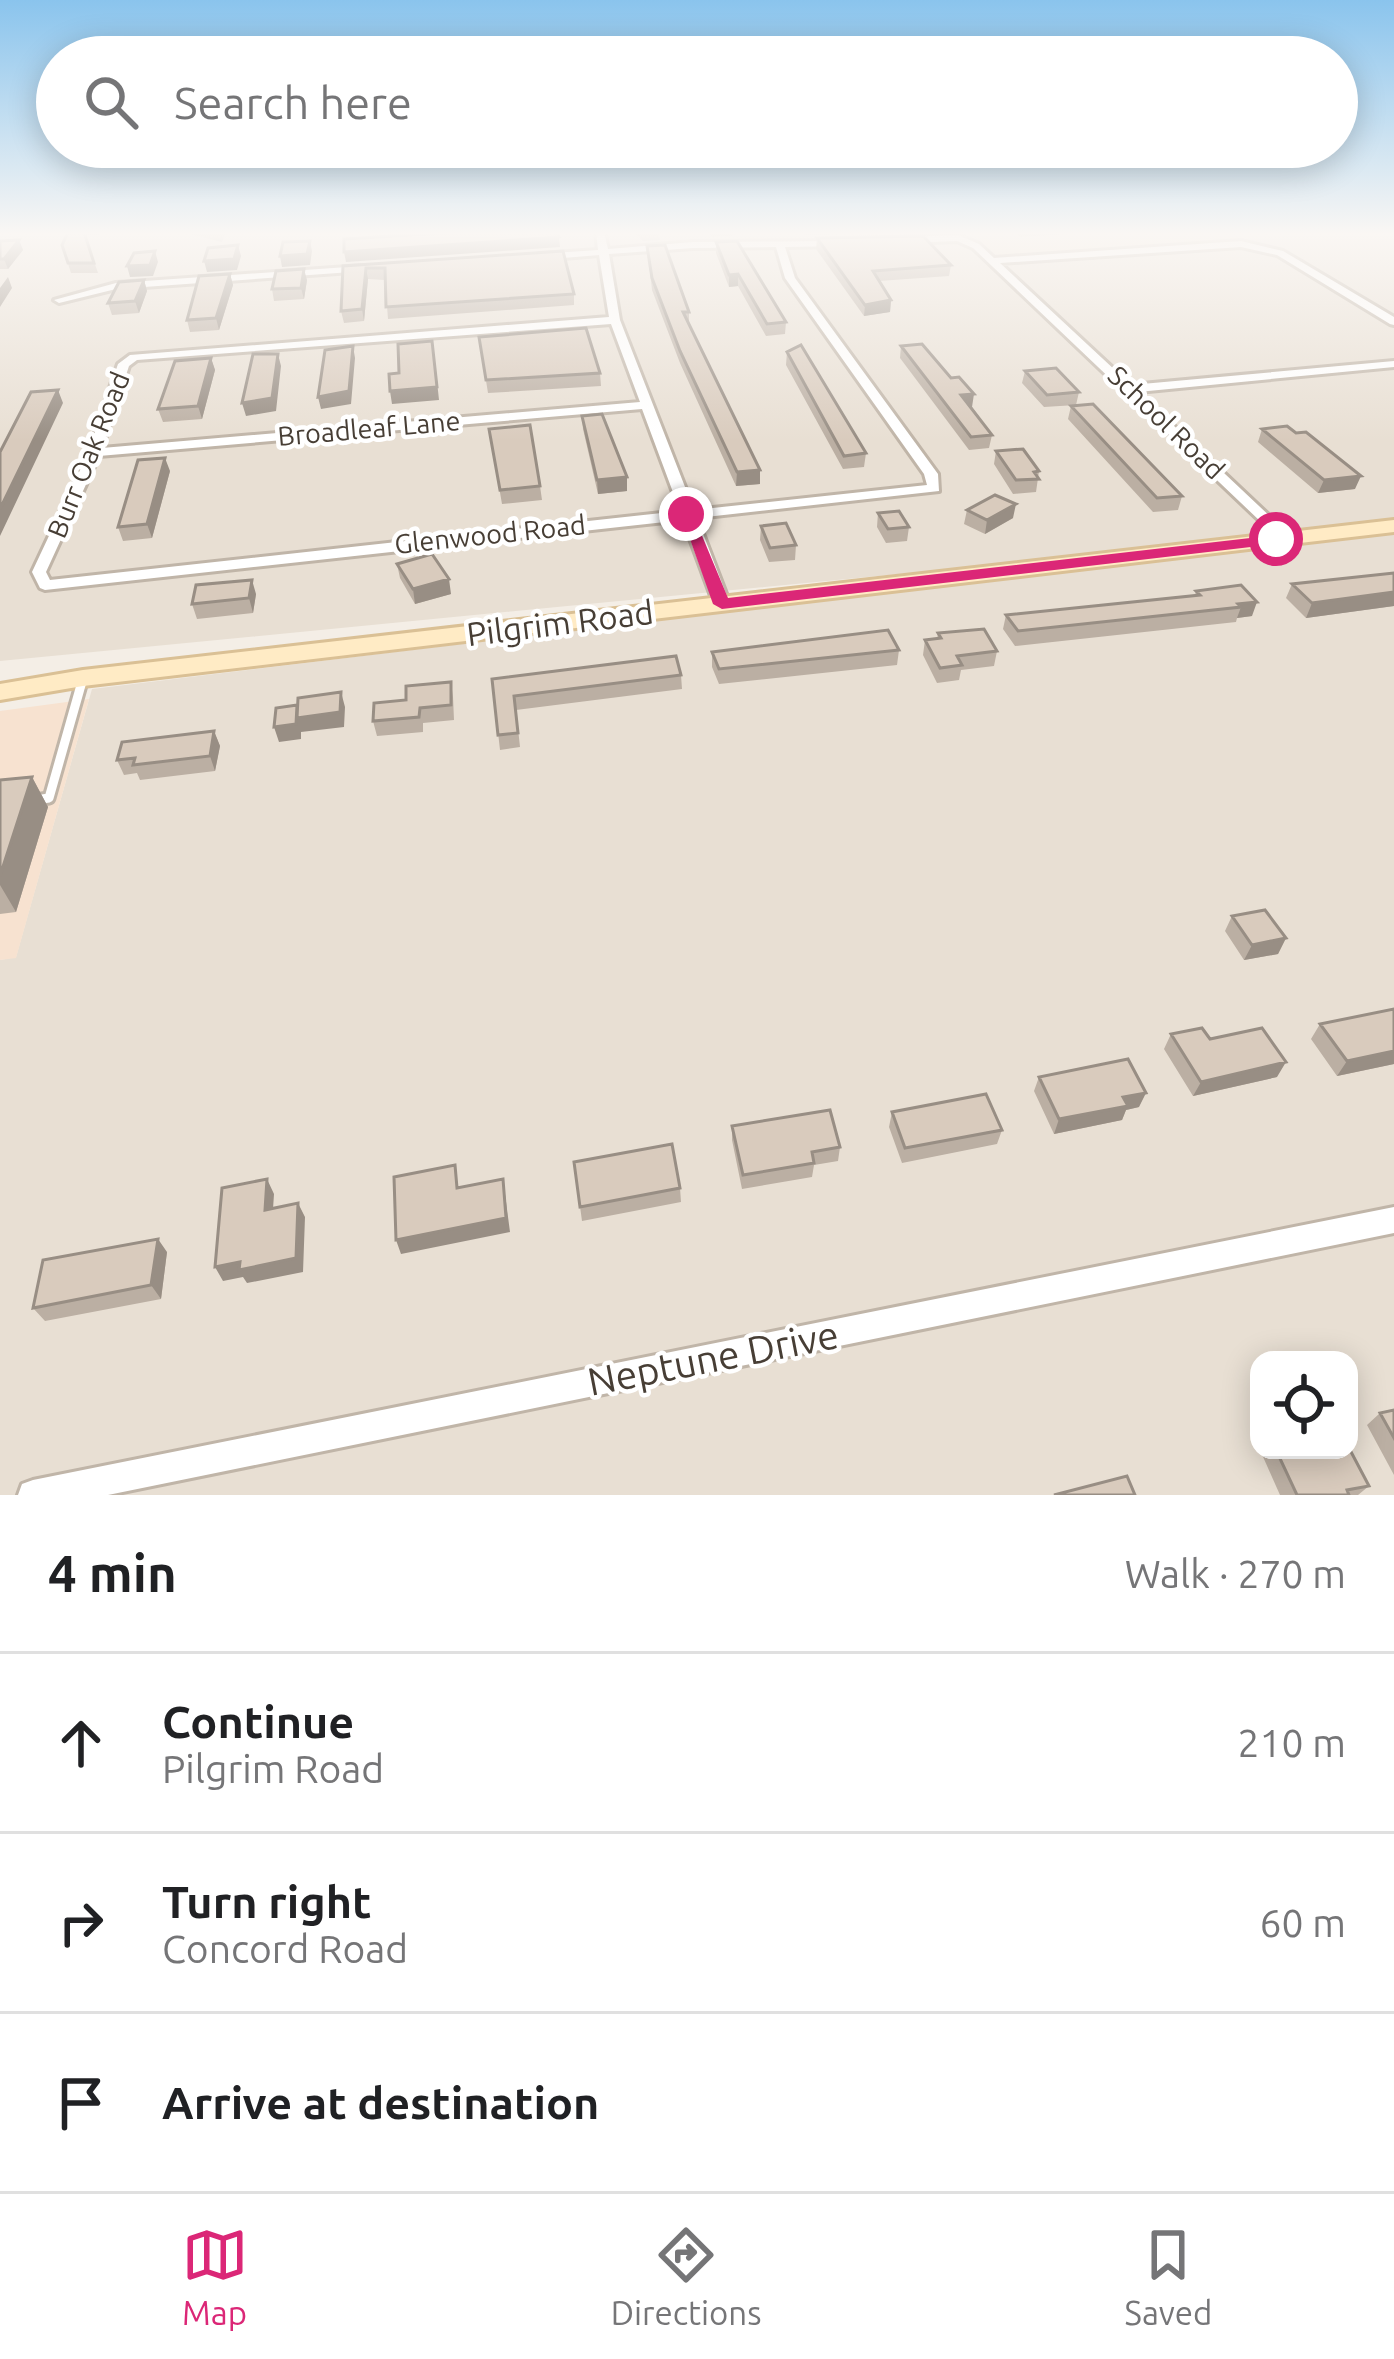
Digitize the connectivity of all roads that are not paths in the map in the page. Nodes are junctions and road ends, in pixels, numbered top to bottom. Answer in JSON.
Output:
{"nodes":[{"id":1,"x":612,"y":302,"type":"edge"},
{"id":2,"x":807,"y":302,"type":"edge"},
{"id":3,"x":1037,"y":302,"type":"edge"},
{"id":4,"x":1361,"y":302,"type":"edge"},
{"id":5,"x":614,"y":320,"type":"junction"},
{"id":6,"x":1394,"y":322,"type":"edge"},
{"id":7,"x":1394,"y":364,"type":"edge"},
{"id":8,"x":1130,"y":388,"type":"junction"},
{"id":9,"x":645,"y":405,"type":"junction"},
{"id":10,"x":94,"y":453,"type":"junction"},
{"id":11,"x":686,"y":514,"type":"junction"},
{"id":12,"x":1394,"y":526,"type":"edge"},
{"id":13,"x":1286,"y":538,"type":"junction"},
{"id":14,"x":39,"y":572,"type":"joint"},
{"id":15,"x":722,"y":604,"type":"junction"},
{"id":16,"x":83,"y":678,"type":"junction"},
{"id":17,"x":0,"y":681,"type":"edge"},
{"id":18,"x":0,"y":692,"type":"edge"},
{"id":19,"x":16,"y":802,"type":"edge"},
{"id":20,"x":1394,"y":1220,"type":"edge"},
{"id":21,"x":33,"y":1495,"type":"edge"}],
"edges":[{"from":1,"to":5,"type":"street"},
{"from":2,"to":11,"type":"street","name":"Glenwood Road"},
{"from":3,"to":8,"type":"street","name":"School Road"},
{"from":4,"to":6,"type":"street"},
{"from":5,"to":9,"type":"street"},
{"from":5,"to":10,"type":"street","name":"Burr Oak Road"},
{"from":7,"to":8,"type":"street"},
{"from":8,"to":13,"type":"street","name":"School Road"},
{"from":9,"to":10,"type":"street","name":"Broadleaf Lane"},
{"from":9,"to":11,"type":"street"},
{"from":10,"to":14,"type":"street","name":"Burr Oak Road"},
{"from":11,"to":14,"type":"street","name":"Glenwood Road"},
{"from":11,"to":15,"type":"street"},
{"from":12,"to":13,"type":"street","name":"Pilgrim Road"},
{"from":13,"to":15,"type":"street","name":"Pilgrim Road"},
{"from":15,"to":16,"type":"street","name":"Pilgrim Road"},
{"from":16,"to":17,"type":"street","name":"Pilgrim Road"},
{"from":16,"to":18,"type":"street","name":"Pilgrim Road"},
{"from":16,"to":19,"type":"lane"},
{"from":20,"to":21,"type":"street","name":"Neptune Drive"}]}
